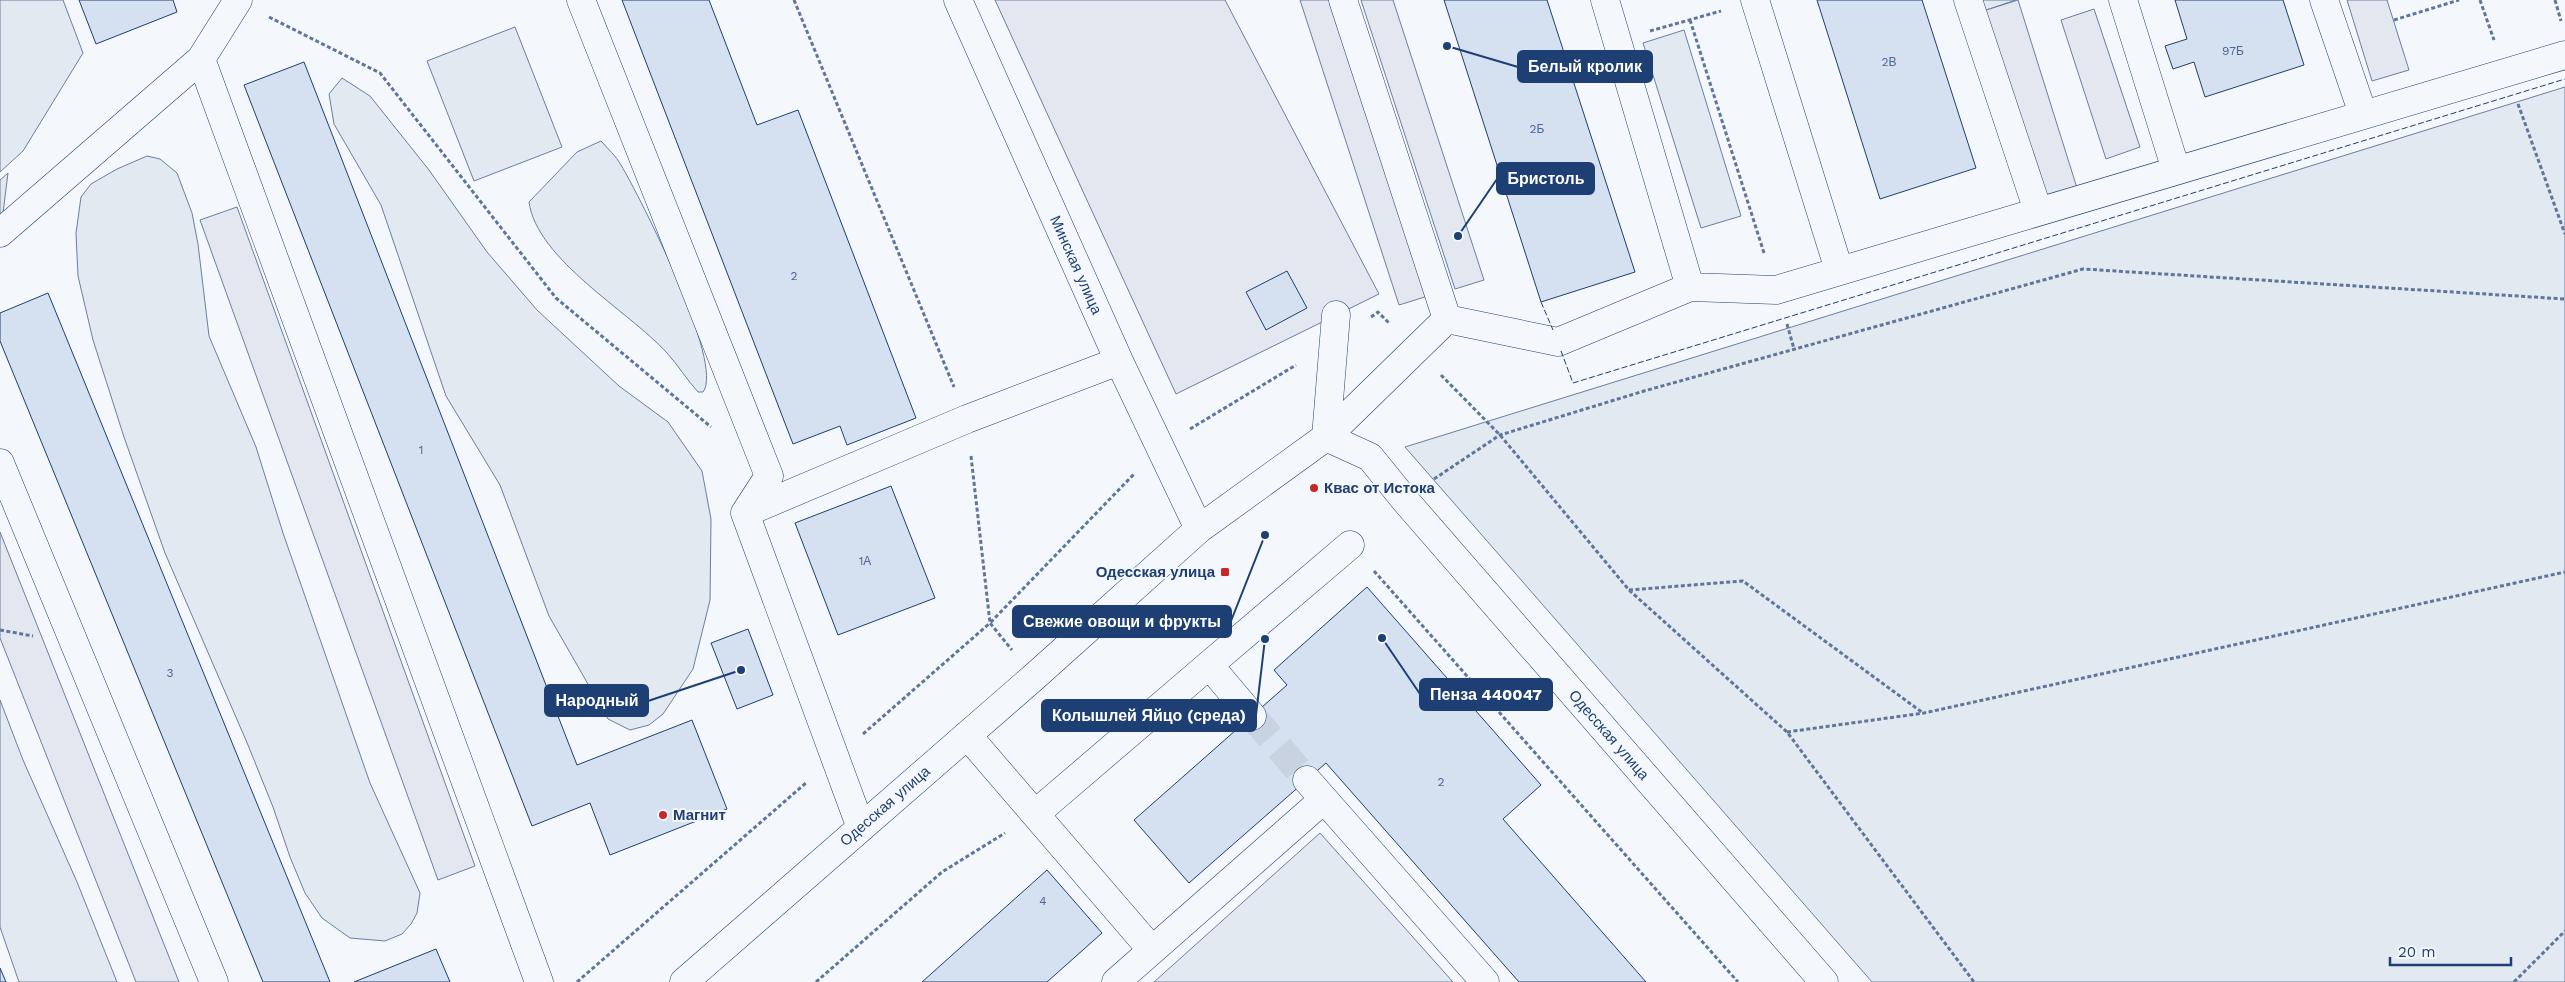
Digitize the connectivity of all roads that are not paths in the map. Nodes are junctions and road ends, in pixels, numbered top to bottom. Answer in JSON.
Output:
{"nodes":[{"id":1,"x":239,"y":0,"type":"edge"},
{"id":2,"x":581,"y":0,"type":"edge"},
{"id":3,"x":958,"y":0,"type":"edge"},
{"id":4,"x":1343,"y":0,"type":"edge"},
{"id":5,"x":1605,"y":0,"type":"edge"},
{"id":6,"x":1968,"y":0,"type":"edge"},
{"id":7,"x":2123,"y":0,"type":"edge"},
{"id":8,"x":2324,"y":0,"type":"edge"},
{"id":9,"x":1755,"y":1,"type":"edge"},
{"id":10,"x":2565,"y":55,"type":"edge"},
{"id":11,"x":201,"y":59,"type":"junction"},
{"id":12,"x":2363,"y":114,"type":"junction"},
{"id":13,"x":2176,"y":170,"type":"junction"},
{"id":14,"x":2038,"y":211,"type":"junction"},
{"id":15,"x":0,"y":233,"type":"edge"},
{"id":16,"x":1839,"y":270,"type":"junction"},
{"id":17,"x":1690,"y":287,"type":"junction"},
{"id":18,"x":1336,"y":315,"type":"dead end"},
{"id":19,"x":1447,"y":319,"type":"junction"},
{"id":20,"x":1119,"y":360,"type":"junction"},
{"id":21,"x":1326,"y":437,"type":"junction"},
{"id":22,"x":0,"y":463,"type":"edge"},
{"id":23,"x":745,"y":513,"type":"junction"},
{"id":24,"x":1199,"y":529,"type":"junction"},
{"id":25,"x":1350,"y":545,"type":"road end"},
{"id":26,"x":1209,"y":665,"type":"junction"},
{"id":27,"x":1252,"y":716,"type":"tunnel mouth"},
{"id":28,"x":967,"y":735,"type":"junction"},
{"id":29,"x":1307,"y":780,"type":"tunnel mouth"},
{"id":30,"x":1323,"y":800,"type":"junction"},
{"id":31,"x":1036,"y":814,"type":"junction"},
{"id":32,"x":861,"y":828,"type":"junction"},
{"id":33,"x":1152,"y":950,"type":"junction"},
{"id":34,"x":214,"y":982,"type":"edge"},
{"id":35,"x":539,"y":982,"type":"edge"},
{"id":36,"x":684,"y":982,"type":"edge"},
{"id":37,"x":1116,"y":982,"type":"edge"},
{"id":38,"x":1485,"y":982,"type":"edge"},
{"id":39,"x":1824,"y":982,"type":"edge"}],
"edges":[{"from":1,"to":11,"type":"street"},
{"from":2,"to":23,"type":"street"},
{"from":3,"to":20,"type":"street","name":"Минская улица"},
{"from":4,"to":19,"type":"street"},
{"from":5,"to":17,"type":"street"},
{"from":6,"to":14,"type":"street"},
{"from":7,"to":13,"type":"street"},
{"from":8,"to":12,"type":"street"},
{"from":9,"to":16,"type":"street"},
{"from":10,"to":12,"type":"street"},
{"from":11,"to":15,"type":"street"},
{"from":11,"to":35,"type":"street"},
{"from":12,"to":13,"type":"street"},
{"from":13,"to":14,"type":"street"},
{"from":14,"to":16,"type":"street"},
{"from":16,"to":17,"type":"street"},
{"from":17,"to":19,"type":"street"},
{"from":18,"to":21,"type":"street"},
{"from":19,"to":21,"type":"street"},
{"from":20,"to":23,"type":"street"},
{"from":20,"to":24,"type":"street","name":"Минская улица"},
{"from":21,"to":24,"type":"street","name":"Одесская улица"},
{"from":21,"to":39,"type":"street","name":"Одесская улица"},
{"from":22,"to":34,"type":"street"},
{"from":23,"to":32,"type":"street"},
{"from":24,"to":28,"type":"street","name":"Одесская улица"},
{"from":25,"to":26,"type":"street"},
{"from":26,"to":27,"type":"street"},
{"from":26,"to":31,"type":"street"},
{"from":28,"to":31,"type":"street"},
{"from":28,"to":32,"type":"street","name":"Одесская улица"},
{"from":29,"to":30,"type":"street"},
{"from":30,"to":33,"type":"street"},
{"from":30,"to":38,"type":"street"},
{"from":31,"to":33,"type":"street"},
{"from":32,"to":36,"type":"street","name":"Одесская улица"},
{"from":33,"to":37,"type":"street"}]}
